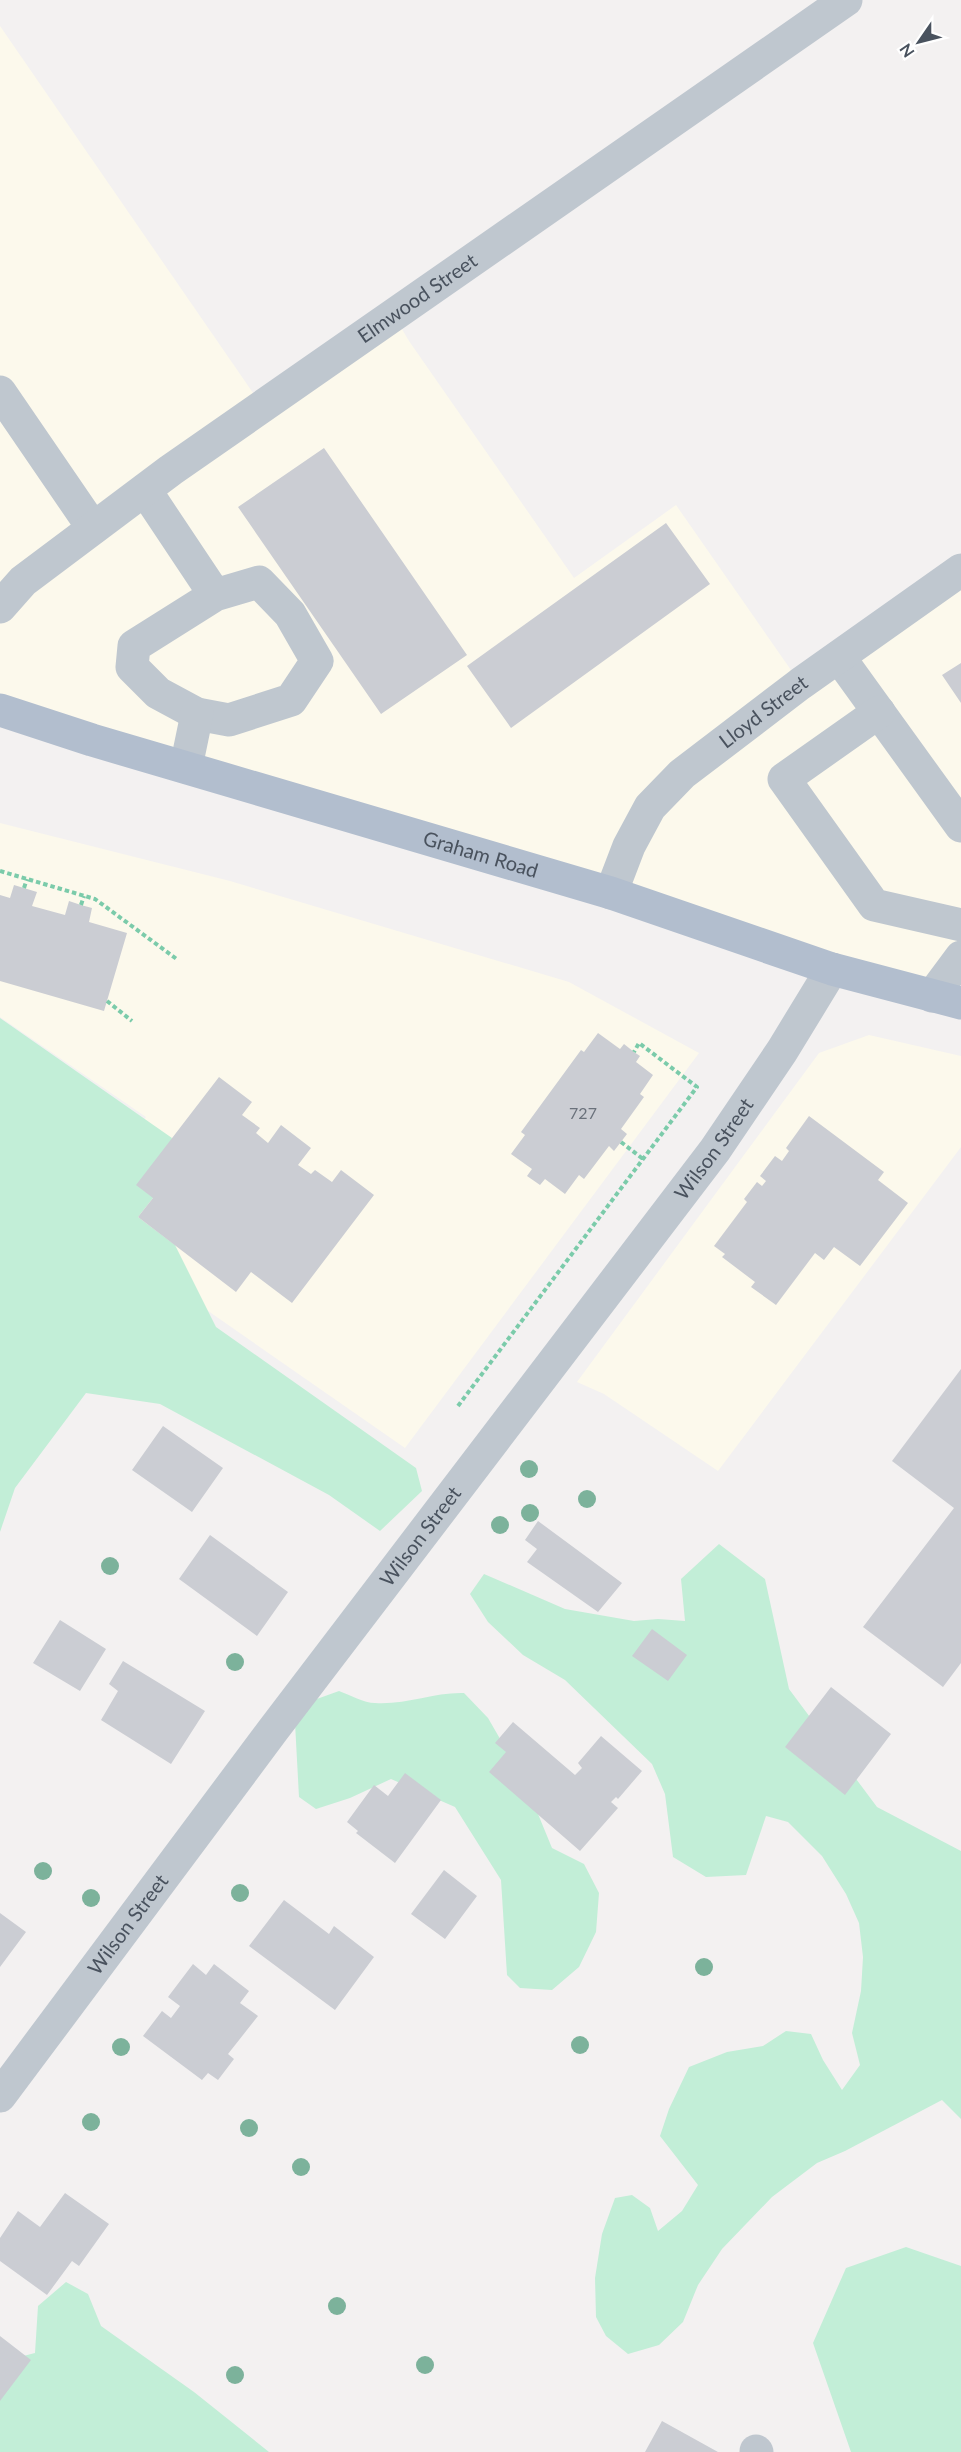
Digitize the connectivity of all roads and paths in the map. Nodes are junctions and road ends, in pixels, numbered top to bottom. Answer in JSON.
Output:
{"nodes":[{"id":1,"x":846,"y":0,"type":"edge"},
{"id":2,"x":0,"y":392,"type":"edge"},
{"id":3,"x":145,"y":489,"type":"junction"},
{"id":4,"x":93,"y":528,"type":"junction"},
{"id":5,"x":961,"y":570,"type":"edge"},
{"id":6,"x":215,"y":595,"type":"junction"},
{"id":7,"x":0,"y":607,"type":"edge"},
{"id":8,"x":839,"y":657,"type":"junction"},
{"id":9,"x":0,"y":710,"type":"edge"},
{"id":10,"x":879,"y":712,"type":"junction"},
{"id":11,"x":197,"y":714,"type":"junction"},
{"id":12,"x":186,"y":768,"type":"junction"},
{"id":13,"x":961,"y":826,"type":"edge"},
{"id":14,"x":0,"y":871,"type":"edge"},
{"id":15,"x":27,"y":879,"type":"junction"},
{"id":16,"x":24,"y":888,"type":"dead end"},
{"id":17,"x":611,"y":893,"type":"junction"},
{"id":18,"x":84,"y":896,"type":"junction"},
{"id":19,"x":81,"y":905,"type":"dead end"},
{"id":20,"x":961,"y":925,"type":"edge"},
{"id":21,"x":961,"y":957,"type":"edge"},
{"id":22,"x":178,"y":960,"type":"dead end"},
{"id":23,"x":832,"y":969,"type":"junction"},
{"id":24,"x":947,"y":999,"type":"edge"},
{"id":25,"x":107,"y":1001,"type":"dead end"},
{"id":26,"x":132,"y":1022,"type":"dead end"},
{"id":27,"x":634,"y":1052,"type":"dead end"},
{"id":28,"x":621,"y":1142,"type":"dead end"},
{"id":29,"x":643,"y":1159,"type":"junction"},
{"id":30,"x":458,"y":1406,"type":"dead end"},
{"id":31,"x":0,"y":2096,"type":"edge"}],
"edges":[{"from":1,"to":3,"type":"street","name":"Elmwood Street"},
{"from":2,"to":4,"type":"street"},
{"from":3,"to":4,"type":"street","name":"Elmwood Street"},
{"from":3,"to":6,"type":"street"},
{"from":4,"to":7,"type":"street","name":"Elmwood Street"},
{"from":5,"to":8,"type":"street","name":"Lloyd Street"},
{"from":6,"to":11,"type":"street"},
{"from":6,"to":11,"type":"street"},
{"from":8,"to":10,"type":"street"},
{"from":8,"to":17,"type":"street","name":"Lloyd Street"},
{"from":9,"to":12,"type":"main road","name":"Graham Road"},
{"from":10,"to":13,"type":"street"},
{"from":10,"to":20,"type":"street"},
{"from":11,"to":12,"type":"street"},
{"from":12,"to":17,"type":"main road","name":"Graham Road"},
{"from":14,"to":15,"type":"path"},
{"from":15,"to":16,"type":"path"},
{"from":15,"to":18,"type":"path"},
{"from":17,"to":23,"type":"main road","name":"Graham Road"},
{"from":18,"to":19,"type":"path"},
{"from":18,"to":22,"type":"path"},
{"from":21,"to":24,"type":"street"},
{"from":23,"to":24,"type":"main road","name":"Graham Road"},
{"from":23,"to":31,"type":"street","name":"Wilson Street"},
{"from":25,"to":26,"type":"path"},
{"from":27,"to":29,"type":"path"},
{"from":28,"to":29,"type":"path"},
{"from":29,"to":30,"type":"path"}]}
